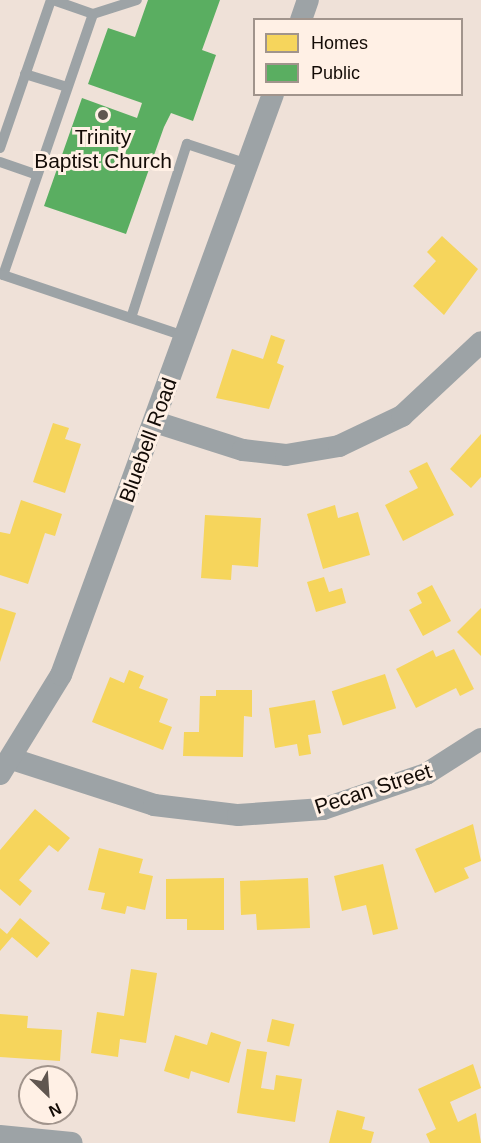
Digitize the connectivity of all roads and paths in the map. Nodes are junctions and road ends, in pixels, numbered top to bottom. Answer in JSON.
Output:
{"nodes":[{"id":1,"x":52,"y":0,"type":"edge"},
{"id":2,"x":137,"y":0,"type":"edge"},
{"id":3,"x":308,"y":0,"type":"edge"},
{"id":4,"x":93,"y":14,"type":"junction"},
{"id":5,"x":302,"y":18,"type":"edge"},
{"id":6,"x":25,"y":74,"type":"junction"},
{"id":7,"x":67,"y":87,"type":"junction"},
{"id":8,"x":272,"y":96,"type":"edge"},
{"id":9,"x":0,"y":148,"type":"edge"},
{"id":10,"x":0,"y":162,"type":"edge"},
{"id":11,"x":248,"y":164,"type":"junction"},
{"id":12,"x":37,"y":175,"type":"junction"},
{"id":13,"x":131,"y":318,"type":"junction"},
{"id":14,"x":184,"y":336,"type":"junction"},
{"id":15,"x":481,"y":342,"type":"edge"},
{"id":16,"x":155,"y":422,"type":"junction"},
{"id":17,"x":481,"y":739,"type":"edge"},
{"id":18,"x":6,"y":766,"type":"edge"},
{"id":19,"x":0,"y":1136,"type":"edge"},
{"id":20,"x":72,"y":1143,"type":"edge"}],
"edges":[{"from":1,"to":4,"type":"lane"},
{"from":1,"to":6,"type":"lane"},
{"from":2,"to":4,"type":"lane"},
{"from":3,"to":5,"type":"street"},
{"from":4,"to":7,"type":"lane"},
{"from":6,"to":7,"type":"lane"},
{"from":6,"to":9,"type":"lane"},
{"from":7,"to":12,"type":"lane"},
{"from":8,"to":11,"type":"street","name":"Bluebell Road"},
{"from":10,"to":12,"type":"lane"},
{"from":11,"to":13,"type":"lane"},
{"from":11,"to":14,"type":"street","name":"Bluebell Road"},
{"from":12,"to":13,"type":"lane"},
{"from":13,"to":14,"type":"lane"},
{"from":14,"to":16,"type":"street","name":"Bluebell Road"},
{"from":15,"to":16,"type":"street"},
{"from":16,"to":18,"type":"street","name":"Bluebell Road"},
{"from":17,"to":18,"type":"street","name":"Pecan Street"},
{"from":19,"to":20,"type":"street"}]}
